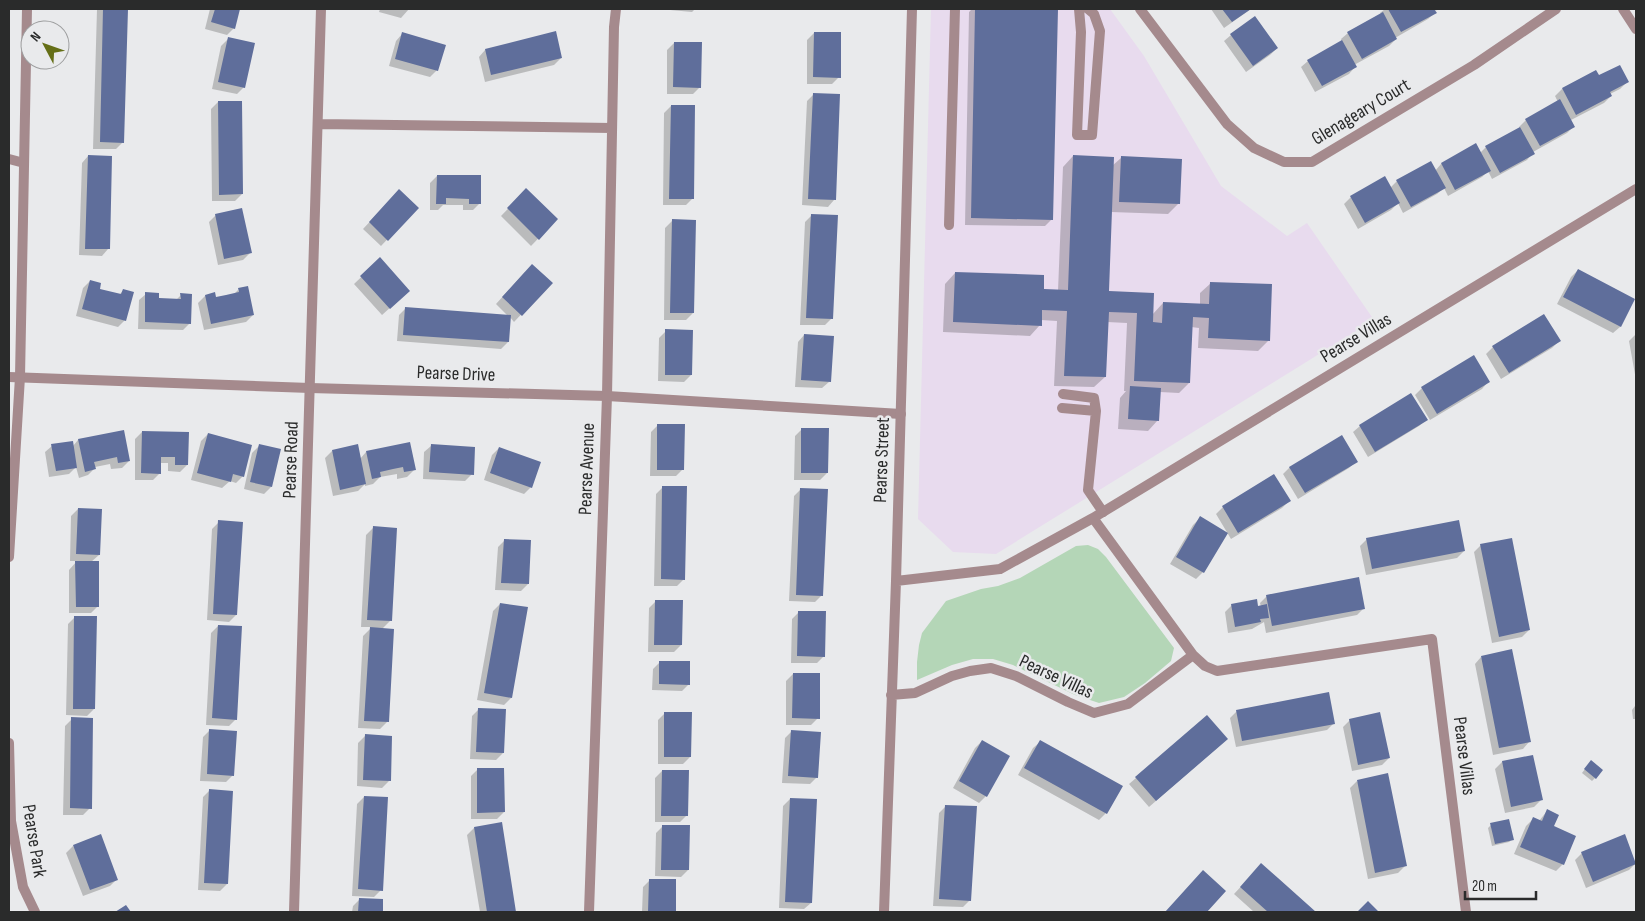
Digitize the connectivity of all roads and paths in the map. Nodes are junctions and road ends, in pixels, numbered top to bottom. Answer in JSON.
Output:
{"nodes":[{"id":1,"x":27,"y":9,"type":"edge"},
{"id":2,"x":321,"y":9,"type":"edge"},
{"id":3,"x":616,"y":9,"type":"edge"},
{"id":4,"x":912,"y":9,"type":"edge"},
{"id":5,"x":955,"y":9,"type":"edge"},
{"id":6,"x":1079,"y":9,"type":"edge"},
{"id":7,"x":1088,"y":9,"type":"edge"},
{"id":8,"x":1140,"y":9,"type":"edge"},
{"id":9,"x":1556,"y":9,"type":"edge"},
{"id":10,"x":1623,"y":9,"type":"edge"},
{"id":11,"x":1636,"y":26,"type":"edge"},
{"id":12,"x":318,"y":124,"type":"junction"},
{"id":13,"x":612,"y":128,"type":"junction"},
{"id":14,"x":9,"y":159,"type":"edge"},
{"id":15,"x":24,"y":163,"type":"junction"},
{"id":16,"x":1636,"y":189,"type":"edge"},
{"id":17,"x":949,"y":225,"type":"dead end"},
{"id":18,"x":9,"y":377,"type":"edge"},
{"id":19,"x":20,"y":377,"type":"junction"},
{"id":20,"x":310,"y":388,"type":"junction"},
{"id":21,"x":1063,"y":394,"type":"dead end"},
{"id":22,"x":608,"y":396,"type":"junction"},
{"id":23,"x":1062,"y":408,"type":"dead end"},
{"id":24,"x":1096,"y":411,"type":"junction"},
{"id":25,"x":901,"y":414,"type":"junction"},
{"id":26,"x":1103,"y":512,"type":"junction"},
{"id":27,"x":1094,"y":518,"type":"junction"},
{"id":28,"x":9,"y":557,"type":"edge"},
{"id":29,"x":896,"y":581,"type":"junction"},
{"id":30,"x":1193,"y":655,"type":"junction"},
{"id":31,"x":891,"y":695,"type":"junction"},
{"id":32,"x":9,"y":743,"type":"edge"},
{"id":33,"x":34,"y":912,"type":"edge"},
{"id":34,"x":294,"y":912,"type":"edge"},
{"id":35,"x":589,"y":912,"type":"edge"},
{"id":36,"x":884,"y":912,"type":"edge"},
{"id":37,"x":1466,"y":912,"type":"edge"}],
"edges":[{"from":1,"to":15,"type":"street"},
{"from":2,"to":12,"type":"street","name":"Pearse Road"},
{"from":3,"to":13,"type":"street","name":"Pearse Avenue"},
{"from":4,"to":25,"type":"street","name":"Pearse Street"},
{"from":5,"to":17,"type":"street"},
{"from":6,"to":7,"type":"street"},
{"from":8,"to":9,"type":"street","name":"Glenageary Court"},
{"from":10,"to":11,"type":"street"},
{"from":12,"to":13,"type":"street"},
{"from":12,"to":20,"type":"street","name":"Pearse Road"},
{"from":13,"to":22,"type":"street","name":"Pearse Avenue"},
{"from":14,"to":15,"type":"street"},
{"from":15,"to":19,"type":"street"},
{"from":16,"to":26,"type":"street","name":"Pearse Villas"},
{"from":18,"to":19,"type":"street","name":"Pearse Drive"},
{"from":19,"to":20,"type":"street","name":"Pearse Drive"},
{"from":19,"to":28,"type":"street"},
{"from":20,"to":22,"type":"street","name":"Pearse Drive"},
{"from":20,"to":34,"type":"street","name":"Pearse Road"},
{"from":21,"to":24,"type":"street"},
{"from":22,"to":25,"type":"street","name":"Pearse Drive"},
{"from":22,"to":35,"type":"street","name":"Pearse Avenue"},
{"from":23,"to":24,"type":"street"},
{"from":24,"to":26,"type":"street"},
{"from":25,"to":29,"type":"street","name":"Pearse Street"},
{"from":26,"to":27,"type":"street","name":"Pearse Villas"},
{"from":27,"to":29,"type":"street","name":"Pearse Villas"},
{"from":27,"to":30,"type":"street","name":"Pearse Villas"},
{"from":29,"to":31,"type":"street","name":"Pearse Street"},
{"from":30,"to":31,"type":"street","name":"Pearse Villas"},
{"from":30,"to":37,"type":"street","name":"Pearse Villas"},
{"from":31,"to":36,"type":"street","name":"Pearse Street"},
{"from":32,"to":33,"type":"street","name":"Pearse Park"}]}
